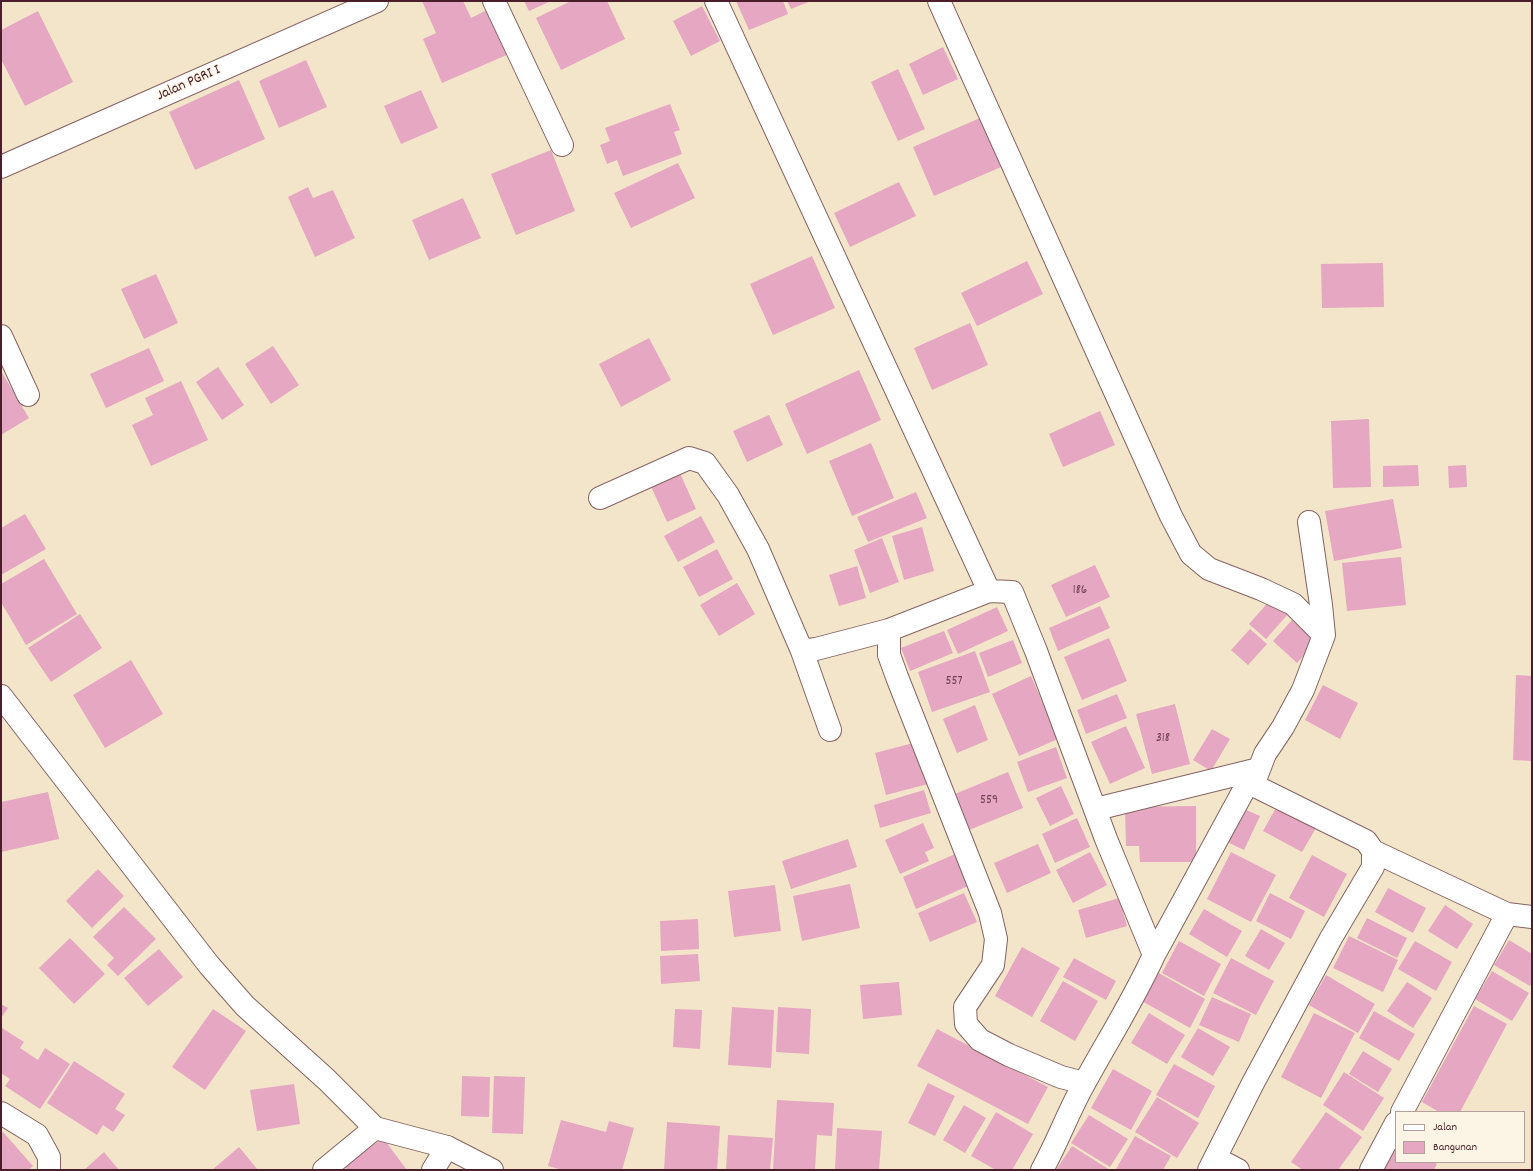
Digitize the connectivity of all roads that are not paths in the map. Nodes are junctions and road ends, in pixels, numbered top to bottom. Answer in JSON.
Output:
{"nodes":[{"id":1,"x":377,"y":1,"type":"edge"},
{"id":2,"x":494,"y":1,"type":"edge"},
{"id":3,"x":716,"y":1,"type":"edge"},
{"id":4,"x":939,"y":1,"type":"edge"},
{"id":5,"x":562,"y":145,"type":"dead end"},
{"id":6,"x":1,"y":167,"type":"edge"},
{"id":7,"x":1,"y":336,"type":"edge"},
{"id":8,"x":28,"y":395,"type":"dead end"},
{"id":9,"x":600,"y":498,"type":"dead end"},
{"id":10,"x":1309,"y":522,"type":"dead end"},
{"id":11,"x":989,"y":591,"type":"junction"},
{"id":12,"x":889,"y":630,"type":"junction"},
{"id":13,"x":1324,"y":635,"type":"junction"},
{"id":14,"x":802,"y":651,"type":"junction"},
{"id":15,"x":1,"y":696,"type":"edge"},
{"id":16,"x":830,"y":730,"type":"dead end"},
{"id":17,"x":1256,"y":777,"type":"junction"},
{"id":18,"x":1096,"y":809,"type":"junction"},
{"id":19,"x":1373,"y":851,"type":"junction"},
{"id":20,"x":1507,"y":914,"type":"junction"},
{"id":21,"x":1532,"y":917,"type":"edge"},
{"id":22,"x":1154,"y":955,"type":"junction"},
{"id":23,"x":1084,"y":1083,"type":"junction"},
{"id":24,"x":1403,"y":1111,"type":"edge"},
{"id":25,"x":1,"y":1113,"type":"edge"},
{"id":26,"x":1395,"y":1125,"type":"edge"},
{"id":27,"x":375,"y":1128,"type":"junction"},
{"id":28,"x":447,"y":1147,"type":"junction"},
{"id":29,"x":1212,"y":1164,"type":"edge"},
{"id":30,"x":49,"y":1170,"type":"edge"},
{"id":31,"x":324,"y":1170,"type":"edge"},
{"id":32,"x":433,"y":1170,"type":"edge"},
{"id":33,"x":492,"y":1170,"type":"edge"},
{"id":34,"x":1042,"y":1170,"type":"edge"},
{"id":35,"x":1238,"y":1170,"type":"edge"},
{"id":36,"x":1371,"y":1170,"type":"edge"}],
"edges":[{"from":1,"to":6,"type":"street","name":"Jalan PGRI I"},
{"from":2,"to":5,"type":"street"},
{"from":3,"to":11,"type":"street"},
{"from":4,"to":13,"type":"street"},
{"from":7,"to":8,"type":"street"},
{"from":9,"to":14,"type":"street"},
{"from":10,"to":13,"type":"street"},
{"from":11,"to":12,"type":"street"},
{"from":11,"to":18,"type":"street"},
{"from":12,"to":14,"type":"street"},
{"from":12,"to":23,"type":"street"},
{"from":13,"to":17,"type":"street"},
{"from":14,"to":16,"type":"street"},
{"from":15,"to":27,"type":"street"},
{"from":17,"to":18,"type":"street"},
{"from":17,"to":19,"type":"street"},
{"from":17,"to":22,"type":"street"},
{"from":18,"to":22,"type":"street"},
{"from":19,"to":20,"type":"street"},
{"from":19,"to":29,"type":"street"},
{"from":20,"to":21,"type":"street"},
{"from":20,"to":24,"type":"street"},
{"from":22,"to":23,"type":"street"},
{"from":23,"to":34,"type":"street"},
{"from":25,"to":30,"type":"street"},
{"from":26,"to":36,"type":"street"},
{"from":27,"to":28,"type":"street"},
{"from":27,"to":31,"type":"street"},
{"from":28,"to":32,"type":"street"},
{"from":28,"to":33,"type":"street"},
{"from":29,"to":35,"type":"street"}]}
